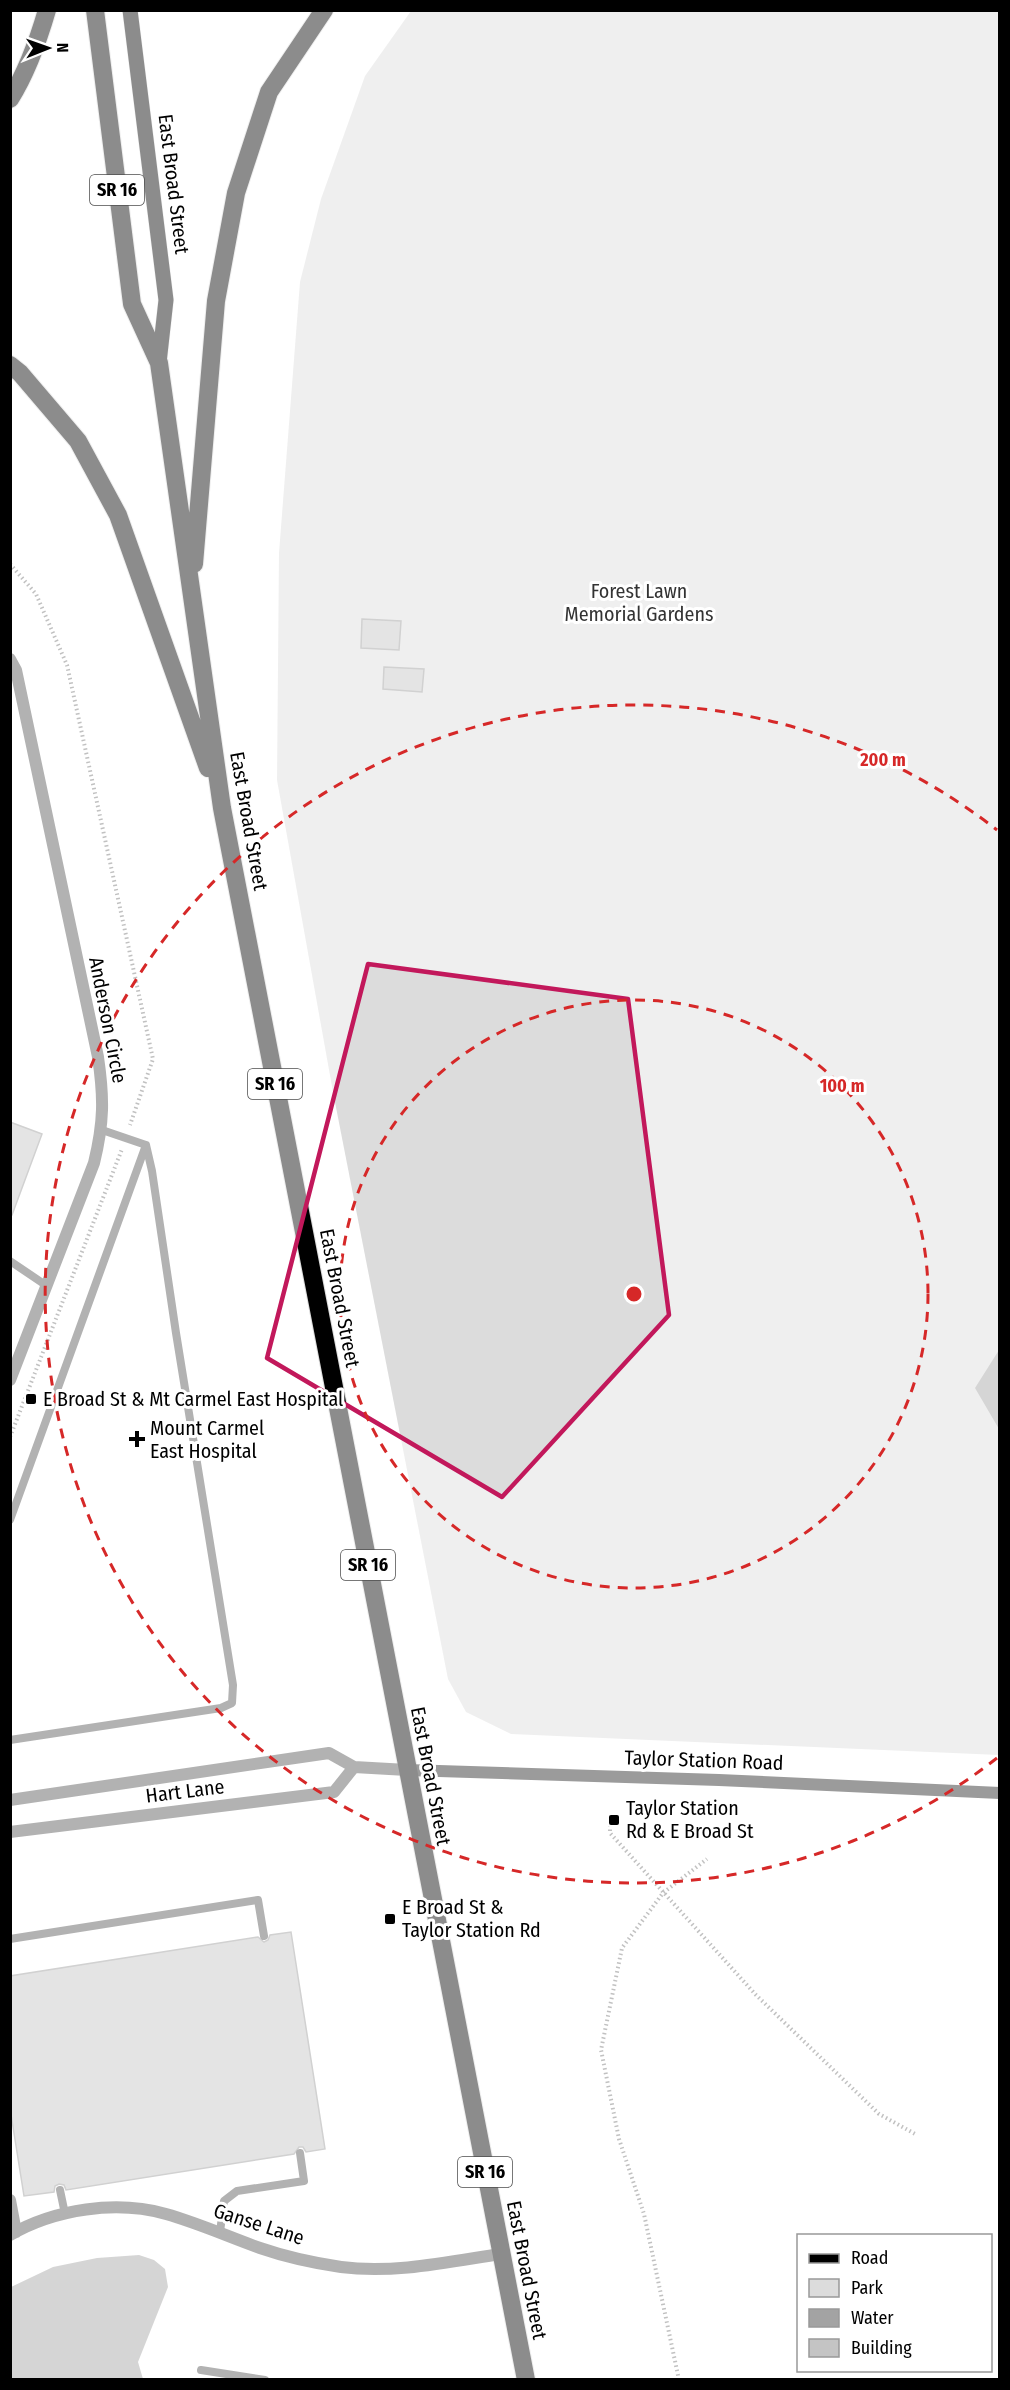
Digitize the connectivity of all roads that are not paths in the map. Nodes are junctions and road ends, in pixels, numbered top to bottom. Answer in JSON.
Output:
{"nodes":[{"id":1,"x":47,"y":10,"type":"edge"},
{"id":2,"x":95,"y":10,"type":"edge"},
{"id":3,"x":130,"y":10,"type":"edge"},
{"id":4,"x":324,"y":10,"type":"edge"},
{"id":5,"x":10,"y":99,"type":"edge"},
{"id":6,"x":159,"y":363,"type":"junction"},
{"id":7,"x":10,"y":365,"type":"edge"},
{"id":8,"x":191,"y":599,"type":"junction"},
{"id":9,"x":10,"y":659,"type":"edge"},
{"id":10,"x":222,"y":808,"type":"junction"},
{"id":11,"x":102,"y":1131,"type":"junction"},
{"id":12,"x":146,"y":1145,"type":"junction"},
{"id":13,"x":10,"y":1261,"type":"edge"},
{"id":14,"x":47,"y":1286,"type":"junction"},
{"id":15,"x":10,"y":1380,"type":"edge"},
{"id":16,"x":10,"y":1520,"type":"edge"},
{"id":17,"x":10,"y":1740,"type":"edge"},
{"id":18,"x":354,"y":1767,"type":"junction"},
{"id":19,"x":407,"y":1770,"type":"junction"},
{"id":20,"x":999,"y":1793,"type":"edge"},
{"id":21,"x":10,"y":1800,"type":"edge"},
{"id":22,"x":10,"y":1832,"type":"edge"},
{"id":23,"x":264,"y":1936,"type":"dead end"},
{"id":24,"x":11,"y":1937,"type":"edge"},
{"id":25,"x":300,"y":2153,"type":"dead end"},
{"id":26,"x":60,"y":2190,"type":"dead end"},
{"id":27,"x":10,"y":2200,"type":"edge"},
{"id":28,"x":65,"y":2214,"type":"junction"},
{"id":29,"x":220,"y":2232,"type":"junction"},
{"id":30,"x":13,"y":2234,"type":"edge"},
{"id":31,"x":500,"y":2254,"type":"junction"},
{"id":32,"x":201,"y":2370,"type":"dead end"},
{"id":33,"x":264,"y":2379,"type":"edge"},
{"id":34,"x":526,"y":2379,"type":"edge"}],
"edges":[{"from":1,"to":5,"type":"highway"},
{"from":2,"to":6,"type":"highway","name":"East Broad Street","number":"SR 16"},
{"from":3,"to":6,"type":"main road","name":"East Broad Street","number":"SR 16"},
{"from":4,"to":8,"type":"highway"},
{"from":6,"to":8,"type":"highway","name":"East Broad Street","number":"SR 16"},
{"from":7,"to":10,"type":"highway"},
{"from":8,"to":10,"type":"highway","name":"East Broad Street","number":"SR 16"},
{"from":9,"to":11,"type":"street","name":"Anderson Circle"},
{"from":10,"to":19,"type":"highway","name":"East Broad Street","number":"SR 16"},
{"from":11,"to":12,"type":"lane"},
{"from":11,"to":14,"type":"street","name":"Anderson Circle"},
{"from":12,"to":16,"type":"lane"},
{"from":12,"to":17,"type":"lane"},
{"from":13,"to":14,"type":"lane"},
{"from":14,"to":15,"type":"street","name":"Anderson Circle"},
{"from":18,"to":19,"type":"street","name":"Hart Lane"},
{"from":18,"to":21,"type":"street","name":"Hart Lane"},
{"from":18,"to":22,"type":"street","name":"Hart Lane"},
{"from":19,"to":20,"type":"main road","name":"Taylor Station Road"},
{"from":19,"to":31,"type":"highway","name":"East Broad Street","number":"SR 16"},
{"from":23,"to":24,"type":"lane"},
{"from":25,"to":29,"type":"lane"},
{"from":26,"to":28,"type":"lane"},
{"from":27,"to":30,"type":"street"},
{"from":28,"to":29,"type":"street","name":"Ganse Lane"},
{"from":28,"to":30,"type":"street","name":"Ganse Lane"},
{"from":29,"to":31,"type":"street","name":"Ganse Lane"},
{"from":31,"to":34,"type":"highway","name":"East Broad Street","number":"SR 16"},
{"from":32,"to":33,"type":"lane"}]}
